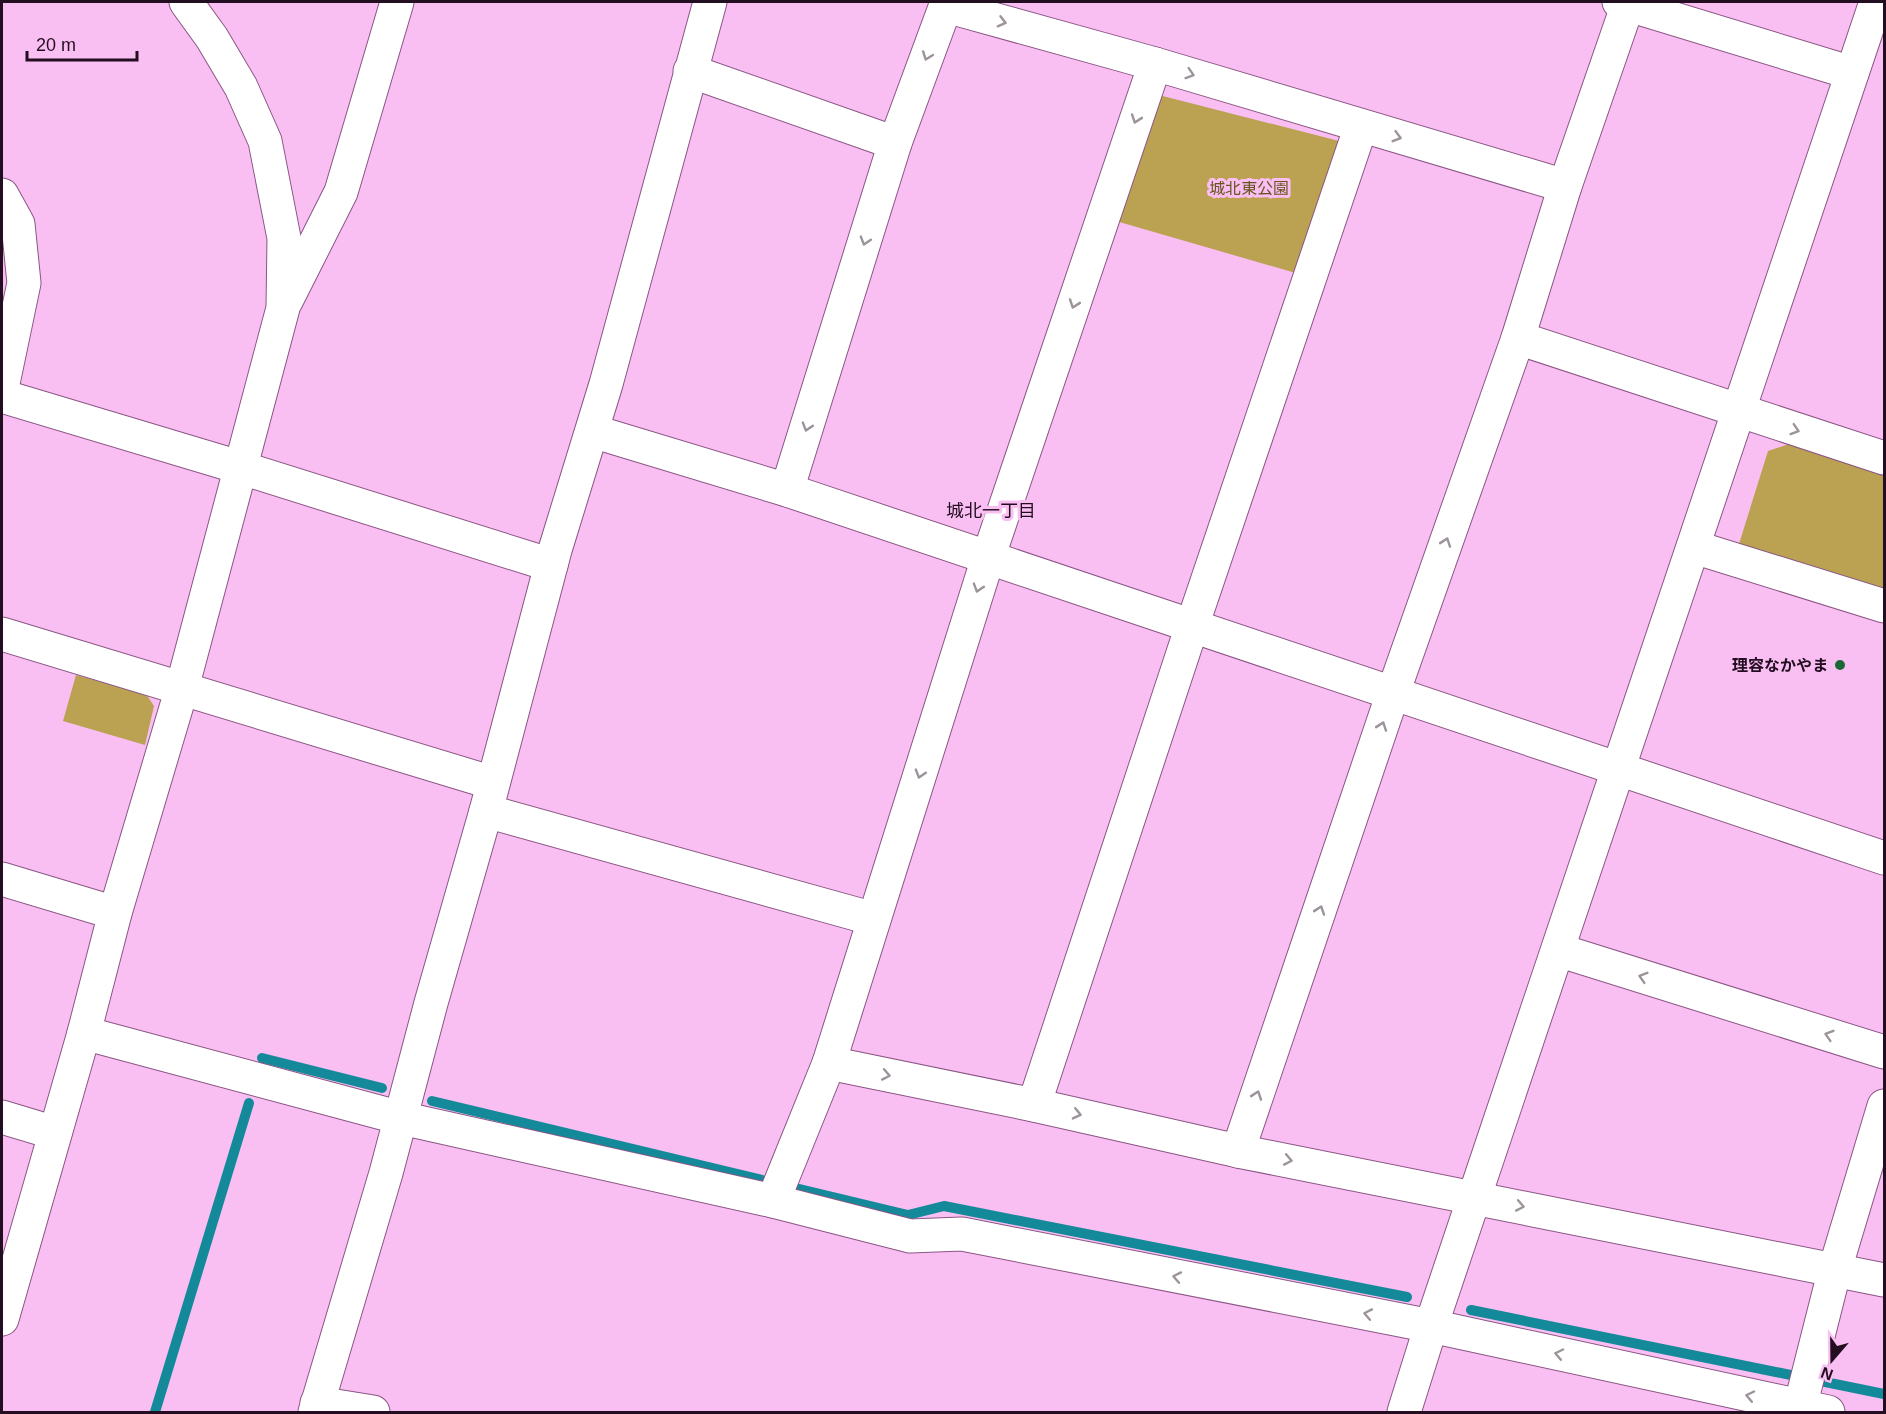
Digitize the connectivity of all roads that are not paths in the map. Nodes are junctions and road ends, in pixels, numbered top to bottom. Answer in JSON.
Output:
{"nodes":[{"id":1,"x":186,"y":2,"type":"edge"},
{"id":2,"x":397,"y":2,"type":"edge"},
{"id":3,"x":710,"y":2,"type":"edge"},
{"id":4,"x":1876,"y":2,"type":"edge"},
{"id":5,"x":1624,"y":3,"type":"edge"},
{"id":6,"x":947,"y":4,"type":"edge"},
{"id":7,"x":1155,"y":64,"type":"junction"},
{"id":8,"x":690,"y":71,"type":"junction"},
{"id":9,"x":1852,"y":73,"type":"junction"},
{"id":10,"x":1361,"y":126,"type":"junction"},
{"id":11,"x":895,"y":143,"type":"junction"},
{"id":12,"x":1565,"y":186,"type":"junction"},
{"id":13,"x":2,"y":195,"type":"edge"},
{"id":14,"x":283,"y":308,"type":"junction"},
{"id":15,"x":1518,"y":338,"type":"junction"},
{"id":16,"x":2,"y":388,"type":"edge"},
{"id":17,"x":2,"y":396,"type":"edge"},
{"id":18,"x":1739,"y":412,"type":"junction"},
{"id":19,"x":592,"y":431,"type":"junction"},
{"id":20,"x":1884,"y":458,"type":"edge"},
{"id":21,"x":242,"y":468,"type":"junction"},
{"id":22,"x":787,"y":490,"type":"junction"},
{"id":23,"x":1694,"y":547,"type":"junction"},
{"id":24,"x":988,"y":558,"type":"junction"},
{"id":25,"x":551,"y":565,"type":"junction"},
{"id":26,"x":1884,"y":606,"type":"edge"},
{"id":27,"x":1192,"y":626,"type":"junction"},
{"id":28,"x":2,"y":634,"type":"edge"},
{"id":29,"x":182,"y":688,"type":"junction"},
{"id":30,"x":1393,"y":693,"type":"junction"},
{"id":31,"x":1619,"y":769,"type":"junction"},
{"id":32,"x":490,"y":797,"type":"junction"},
{"id":33,"x":1884,"y":858,"type":"edge"},
{"id":34,"x":2,"y":879,"type":"edge"},
{"id":35,"x":115,"y":913,"type":"junction"},
{"id":36,"x":874,"y":919,"type":"junction"},
{"id":37,"x":1558,"y":950,"type":"junction"},
{"id":38,"x":84,"y":1033,"type":"junction"},
{"id":39,"x":1884,"y":1052,"type":"edge"},
{"id":40,"x":829,"y":1063,"type":"junction"},
{"id":41,"x":1034,"y":1105,"type":"junction"},
{"id":42,"x":1884,"y":1106,"type":"edge"},
{"id":43,"x":2,"y":1117,"type":"edge"},
{"id":44,"x":402,"y":1118,"type":"junction"},
{"id":45,"x":55,"y":1133,"type":"junction"},
{"id":46,"x":1238,"y":1150,"type":"junction"},
{"id":47,"x":1475,"y":1197,"type":"junction"},
{"id":48,"x":773,"y":1201,"type":"junction"},
{"id":49,"x":1835,"y":1269,"type":"junction"},
{"id":50,"x":1884,"y":1280,"type":"edge"},
{"id":51,"x":2,"y":1319,"type":"edge"},
{"id":52,"x":1431,"y":1326,"type":"junction"},
{"id":53,"x":316,"y":1408,"type":"edge"},
{"id":54,"x":1814,"y":1410,"type":"edge"},
{"id":55,"x":373,"y":1413,"type":"edge"},
{"id":56,"x":1404,"y":1413,"type":"edge"}],
"edges":[{"from":1,"to":14,"type":"street"},
{"from":2,"to":14,"type":"street"},
{"from":3,"to":8,"type":"street"},
{"from":4,"to":9,"type":"street"},
{"from":5,"to":9,"type":"street"},
{"from":5,"to":12,"type":"street"},
{"from":6,"to":7,"type":"street","one_way":true},
{"from":6,"to":11,"type":"street","one_way":true},
{"from":7,"to":10,"type":"street","one_way":true},
{"from":7,"to":24,"type":"street","one_way":true},
{"from":8,"to":11,"type":"street"},
{"from":8,"to":19,"type":"street"},
{"from":9,"to":18,"type":"street"},
{"from":10,"to":12,"type":"street","one_way":true},
{"from":10,"to":27,"type":"street"},
{"from":11,"to":22,"type":"street","one_way":true},
{"from":12,"to":15,"type":"street"},
{"from":13,"to":16,"type":"street"},
{"from":14,"to":21,"type":"street"},
{"from":15,"to":18,"type":"street"},
{"from":30,"to":15,"type":"street","one_way":true},
{"from":17,"to":21,"type":"street"},
{"from":18,"to":20,"type":"street","one_way":true},
{"from":18,"to":23,"type":"street"},
{"from":19,"to":22,"type":"street"},
{"from":19,"to":25,"type":"street"},
{"from":21,"to":25,"type":"street"},
{"from":21,"to":29,"type":"street"},
{"from":22,"to":24,"type":"street"},
{"from":23,"to":26,"type":"street"},
{"from":23,"to":31,"type":"street"},
{"from":24,"to":27,"type":"street"},
{"from":24,"to":36,"type":"street","one_way":true},
{"from":25,"to":32,"type":"street"},
{"from":27,"to":30,"type":"street"},
{"from":27,"to":41,"type":"street"},
{"from":28,"to":29,"type":"street"},
{"from":29,"to":32,"type":"street"},
{"from":29,"to":35,"type":"street"},
{"from":30,"to":31,"type":"street"},
{"from":46,"to":30,"type":"street","one_way":true},
{"from":31,"to":33,"type":"street"},
{"from":31,"to":37,"type":"street"},
{"from":32,"to":36,"type":"street"},
{"from":32,"to":44,"type":"street"},
{"from":34,"to":35,"type":"street"},
{"from":35,"to":38,"type":"street"},
{"from":36,"to":40,"type":"street"},
{"from":39,"to":37,"type":"street","one_way":true},
{"from":37,"to":47,"type":"street"},
{"from":38,"to":44,"type":"street"},
{"from":38,"to":45,"type":"street"},
{"from":40,"to":41,"type":"street","one_way":true},
{"from":40,"to":48,"type":"street"},
{"from":41,"to":46,"type":"street","one_way":true},
{"from":42,"to":49,"type":"street"},
{"from":43,"to":45,"type":"street"},
{"from":44,"to":48,"type":"street"},
{"from":44,"to":53,"type":"street"},
{"from":45,"to":51,"type":"street"},
{"from":46,"to":47,"type":"street","one_way":true},
{"from":47,"to":49,"type":"street","one_way":true},
{"from":47,"to":52,"type":"street"},
{"from":52,"to":48,"type":"street","one_way":true},
{"from":49,"to":50,"type":"street"},
{"from":49,"to":54,"type":"street"},
{"from":54,"to":52,"type":"street","one_way":true},
{"from":52,"to":56,"type":"street"},
{"from":53,"to":55,"type":"street"}]}
